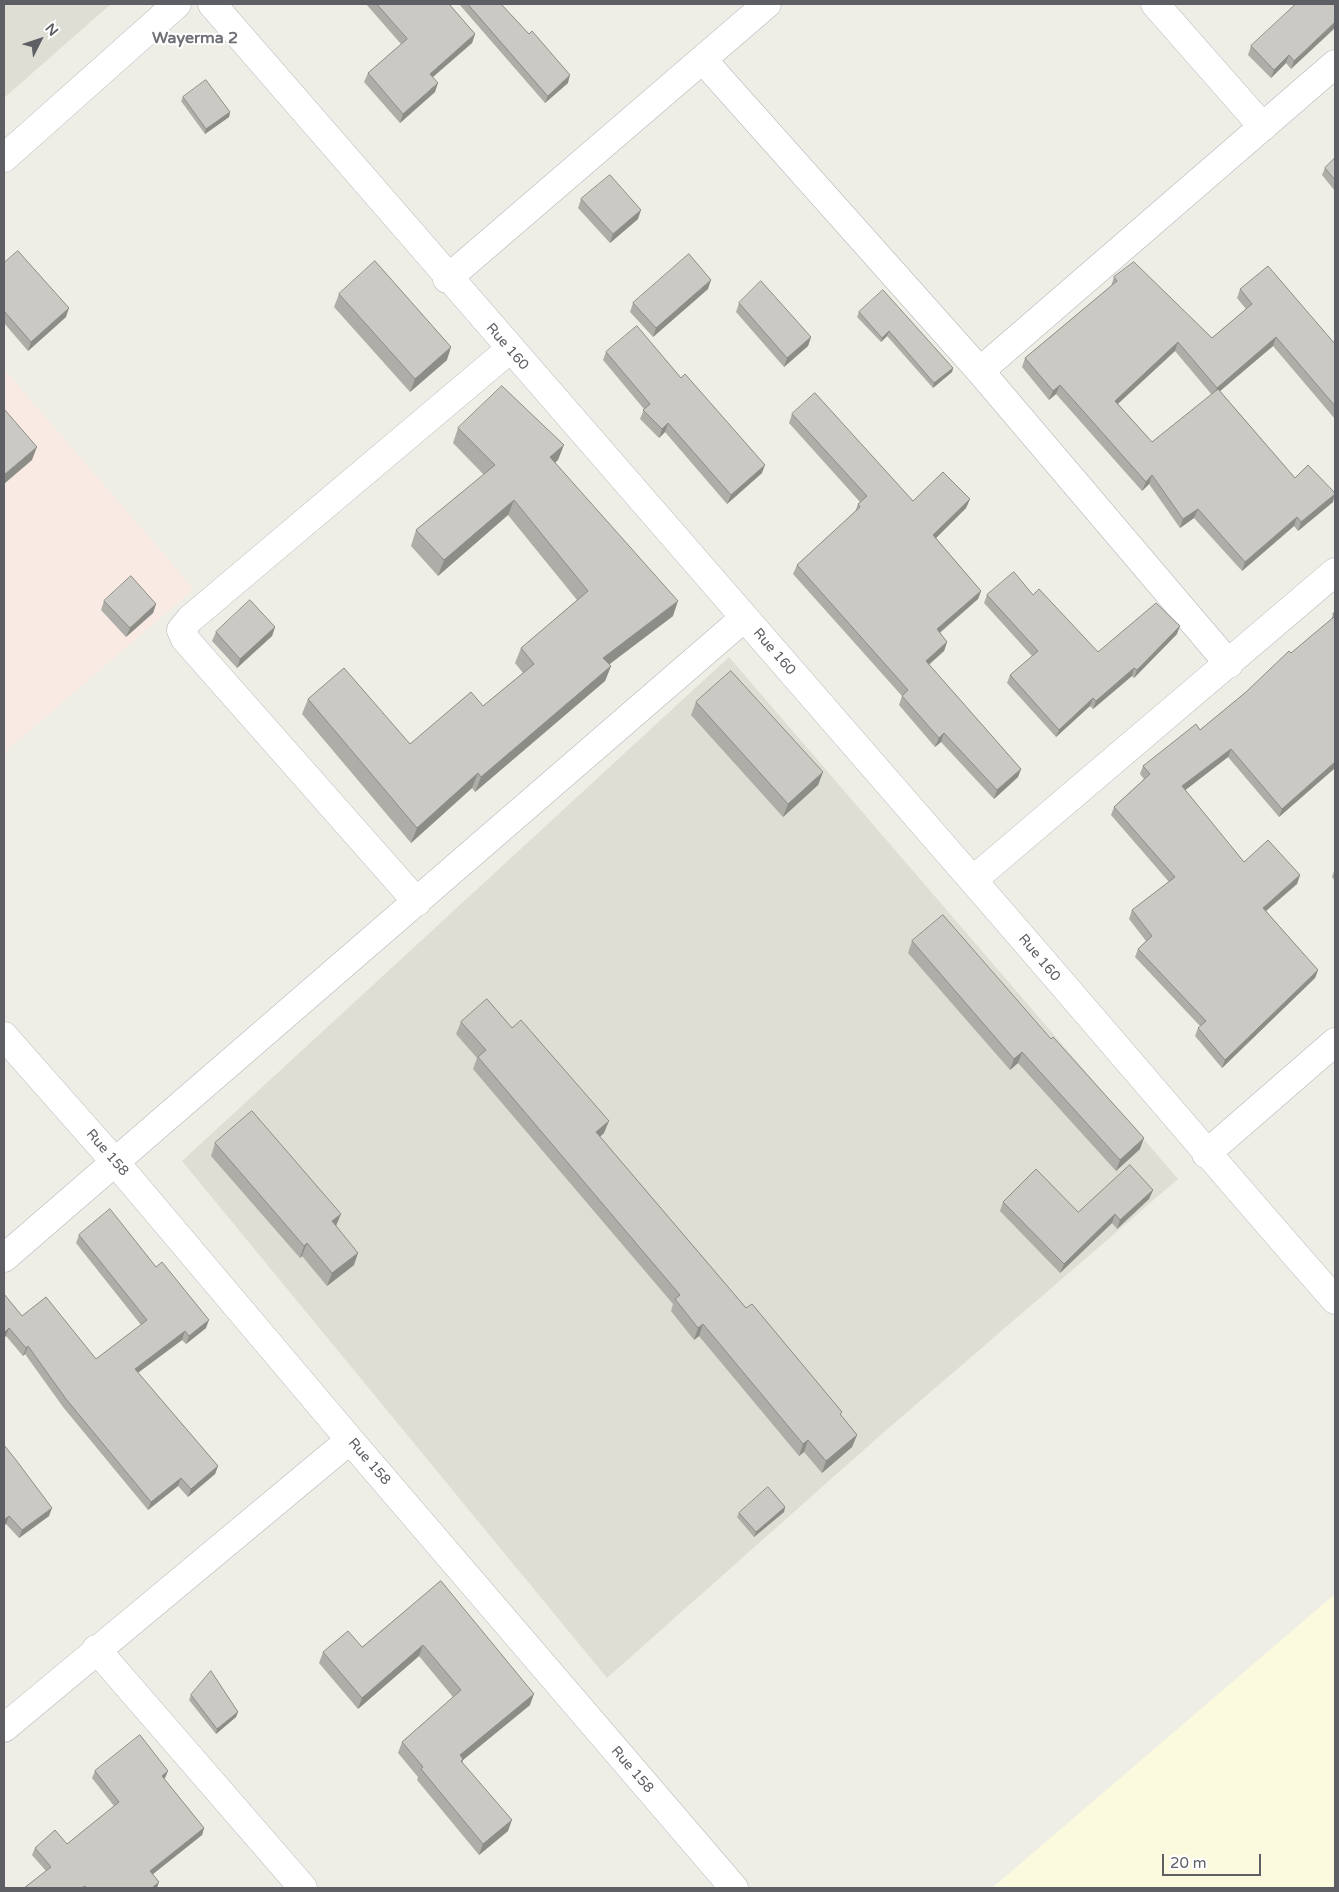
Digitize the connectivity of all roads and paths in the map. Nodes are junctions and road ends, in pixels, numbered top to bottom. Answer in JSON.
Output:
{"nodes":[{"id":1,"x":177,"y":4,"type":"edge"},
{"id":2,"x":212,"y":4,"type":"edge"},
{"id":3,"x":767,"y":4,"type":"edge"},
{"id":4,"x":1155,"y":4,"type":"edge"},
{"id":5,"x":703,"y":60,"type":"junction"},
{"id":6,"x":1335,"y":64,"type":"edge"},
{"id":7,"x":1263,"y":127,"type":"junction"},
{"id":8,"x":4,"y":158,"type":"edge"},
{"id":9,"x":447,"y":279,"type":"junction"},
{"id":10,"x":509,"y":350,"type":"junction"},
{"id":11,"x":980,"y":371,"type":"junction"},
{"id":12,"x":1335,"y":572,"type":"edge"},
{"id":13,"x":744,"y":618,"type":"junction"},
{"id":14,"x":1229,"y":664,"type":"junction"},
{"id":15,"x":973,"y":880,"type":"junction"},
{"id":16,"x":417,"y":902,"type":"junction"},
{"id":17,"x":4,"y":1036,"type":"edge"},
{"id":18,"x":1335,"y":1042,"type":"edge"},
{"id":19,"x":1206,"y":1154,"type":"junction"},
{"id":20,"x":116,"y":1162,"type":"junction"},
{"id":21,"x":4,"y":1258,"type":"edge"},
{"id":22,"x":1335,"y":1300,"type":"edge"},
{"id":23,"x":350,"y":1440,"type":"junction"},
{"id":24,"x":96,"y":1650,"type":"junction"},
{"id":25,"x":4,"y":1728,"type":"edge"},
{"id":26,"x":303,"y":1888,"type":"edge"},
{"id":27,"x":734,"y":1888,"type":"edge"}],
"edges":[{"from":1,"to":8,"type":"street"},
{"from":2,"to":9,"type":"street","name":"Rue 160"},
{"from":3,"to":5,"type":"street"},
{"from":4,"to":7,"type":"street"},
{"from":5,"to":9,"type":"street"},
{"from":5,"to":11,"type":"street"},
{"from":6,"to":7,"type":"street"},
{"from":7,"to":11,"type":"street"},
{"from":9,"to":10,"type":"street","name":"Rue 160"},
{"from":10,"to":13,"type":"street","name":"Rue 160"},
{"from":10,"to":16,"type":"street"},
{"from":11,"to":14,"type":"street"},
{"from":12,"to":14,"type":"street"},
{"from":13,"to":15,"type":"street","name":"Rue 160"},
{"from":13,"to":16,"type":"street"},
{"from":14,"to":15,"type":"street"},
{"from":15,"to":19,"type":"street","name":"Rue 160"},
{"from":16,"to":20,"type":"street"},
{"from":17,"to":20,"type":"street","name":"Rue 158"},
{"from":18,"to":19,"type":"street"},
{"from":19,"to":22,"type":"street","name":"Rue 160"},
{"from":20,"to":21,"type":"street"},
{"from":20,"to":23,"type":"street","name":"Rue 158"},
{"from":23,"to":24,"type":"street"},
{"from":23,"to":27,"type":"street","name":"Rue 158"},
{"from":24,"to":25,"type":"street"},
{"from":24,"to":26,"type":"street"}]}
